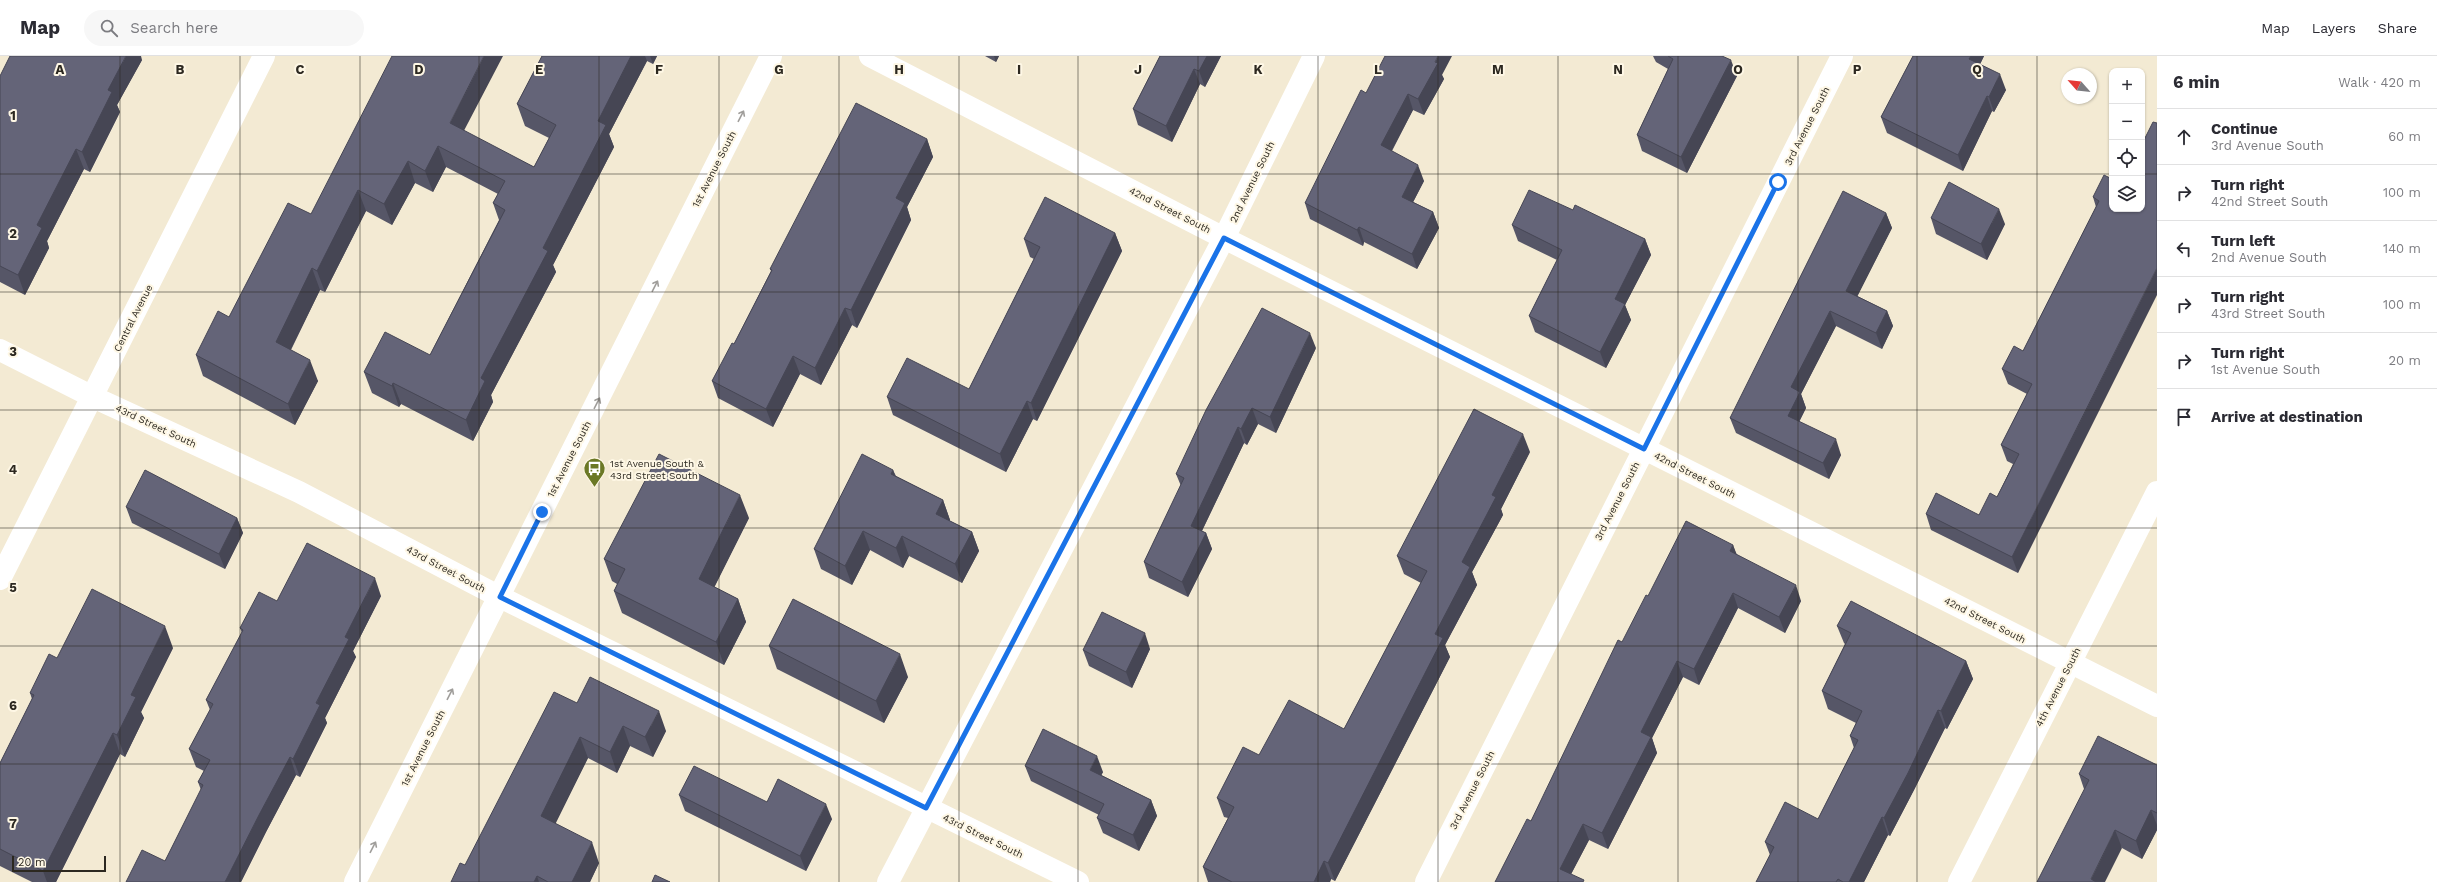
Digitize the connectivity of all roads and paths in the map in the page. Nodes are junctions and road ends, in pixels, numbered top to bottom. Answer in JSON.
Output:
{"nodes":[{"id":1,"x":264,"y":56,"type":"edge"},
{"id":2,"x":771,"y":56,"type":"edge"},
{"id":3,"x":870,"y":56,"type":"edge"},
{"id":4,"x":1314,"y":56,"type":"edge"},
{"id":5,"x":1842,"y":56,"type":"edge"},
{"id":6,"x":1224,"y":238,"type":"junction"},
{"id":7,"x":0,"y":350,"type":"edge"},
{"id":8,"x":93,"y":397,"type":"junction"},
{"id":9,"x":1644,"y":449,"type":"junction"},
{"id":10,"x":2157,"y":492,"type":"edge"},
{"id":11,"x":0,"y":579,"type":"edge"},
{"id":12,"x":500,"y":597,"type":"junction"},
{"id":13,"x":2070,"y":663,"type":"junction"},
{"id":14,"x":2157,"y":706,"type":"edge"},
{"id":15,"x":926,"y":808,"type":"junction"},
{"id":16,"x":355,"y":882,"type":"edge"},
{"id":17,"x":888,"y":882,"type":"edge"},
{"id":18,"x":1078,"y":882,"type":"edge"},
{"id":19,"x":1426,"y":882,"type":"edge"},
{"id":20,"x":1959,"y":882,"type":"edge"}],
"edges":[{"from":1,"to":8,"type":"street","name":"Central Avenue"},
{"from":12,"to":2,"type":"street","name":"1st Avenue South","one_way":true},
{"from":3,"to":6,"type":"street","name":"42nd Street South"},
{"from":4,"to":6,"type":"street","name":"2nd Avenue South"},
{"from":5,"to":9,"type":"street","name":"3rd Avenue South"},
{"from":6,"to":9,"type":"street","name":"42nd Street South"},
{"from":6,"to":15,"type":"street","name":"2nd Avenue South"},
{"from":7,"to":8,"type":"street","name":"43rd Street South"},
{"from":8,"to":11,"type":"street","name":"Central Avenue"},
{"from":8,"to":12,"type":"street","name":"43rd Street South"},
{"from":9,"to":13,"type":"street","name":"42nd Street South"},
{"from":9,"to":19,"type":"street","name":"3rd Avenue South"},
{"from":10,"to":13,"type":"street","name":"4th Avenue South"},
{"from":12,"to":15,"type":"street","name":"43rd Street South"},
{"from":16,"to":12,"type":"street","name":"1st Avenue South","one_way":true},
{"from":13,"to":14,"type":"street","name":"42nd Street South"},
{"from":13,"to":20,"type":"street","name":"4th Avenue South"},
{"from":15,"to":17,"type":"street","name":"2nd Avenue South"},
{"from":15,"to":18,"type":"street","name":"43rd Street South"}]}
